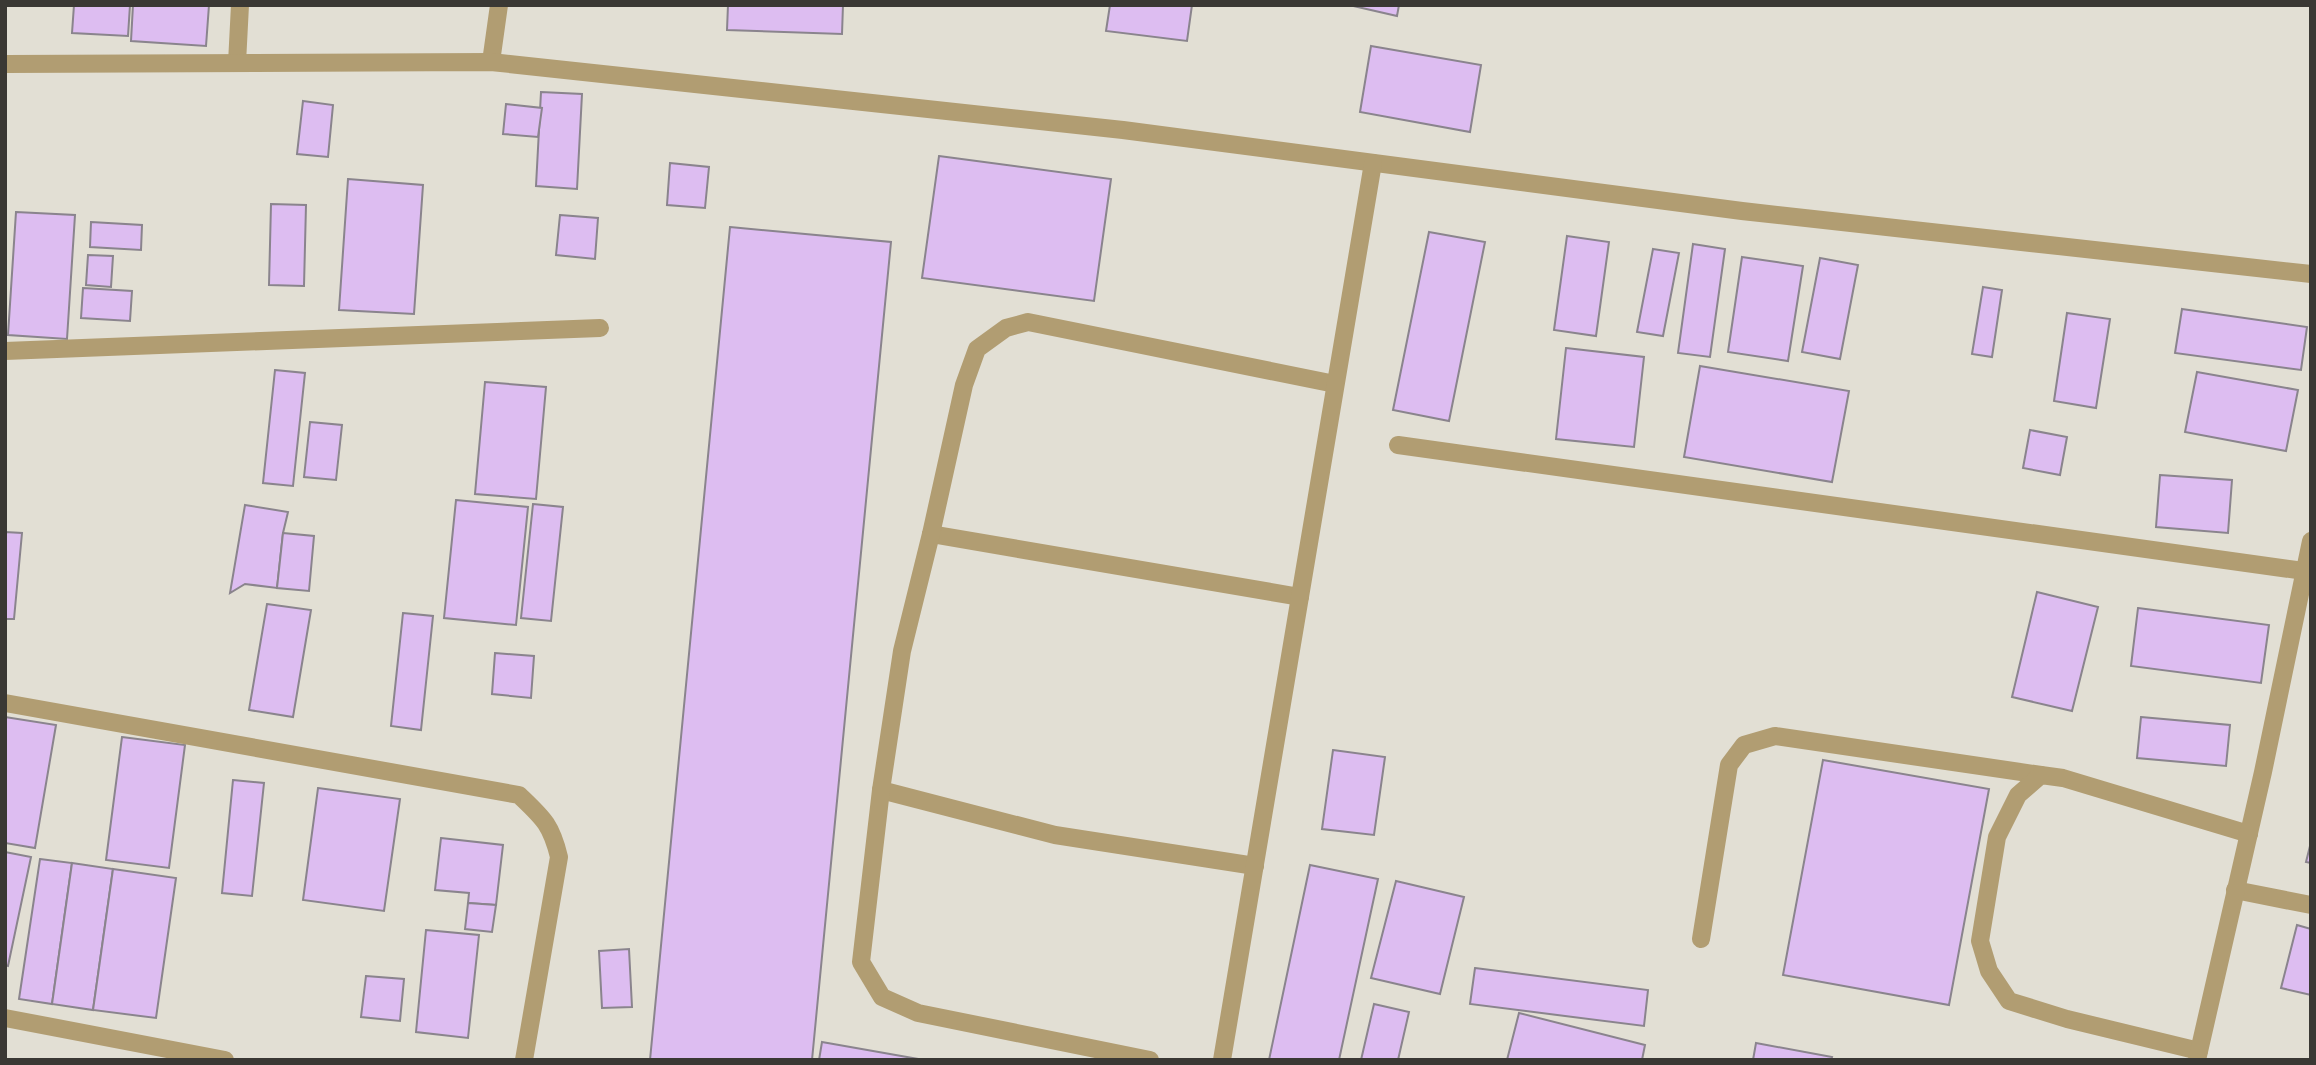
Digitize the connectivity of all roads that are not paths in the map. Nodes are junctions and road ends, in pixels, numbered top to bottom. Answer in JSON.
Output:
{"nodes":[{"id":1,"x":240,"y":5,"type":"edge"},
{"id":2,"x":499,"y":5,"type":"edge"},
{"id":3,"x":491,"y":62,"type":"junction"},
{"id":4,"x":237,"y":63,"type":"junction"},
{"id":5,"x":5,"y":64,"type":"edge"},
{"id":6,"x":1373,"y":163,"type":"junction"},
{"id":7,"x":2311,"y":274,"type":"edge"},
{"id":8,"x":600,"y":328,"type":"dead end"},
{"id":9,"x":5,"y":351,"type":"edge"},
{"id":10,"x":1335,"y":384,"type":"junction"},
{"id":11,"x":1398,"y":445,"type":"dead end"},
{"id":12,"x":931,"y":534,"type":"junction"},
{"id":13,"x":2311,"y":541,"type":"edge"},
{"id":14,"x":2308,"y":572,"type":"edge"},
{"id":15,"x":1300,"y":597,"type":"junction"},
{"id":16,"x":5,"y":703,"type":"edge"},
{"id":17,"x":2041,"y":775,"type":"junction"},
{"id":18,"x":881,"y":790,"type":"junction"},
{"id":19,"x":2249,"y":834,"type":"junction"},
{"id":20,"x":1255,"y":866,"type":"junction"},
{"id":21,"x":2235,"y":890,"type":"junction"},
{"id":22,"x":2311,"y":905,"type":"edge"},
{"id":23,"x":1701,"y":939,"type":"dead end"},
{"id":24,"x":5,"y":1018,"type":"edge"},
{"id":25,"x":2198,"y":1056,"type":"edge"},
{"id":26,"x":225,"y":1060,"type":"edge"},
{"id":27,"x":524,"y":1060,"type":"edge"},
{"id":28,"x":1150,"y":1060,"type":"edge"},
{"id":29,"x":1222,"y":1060,"type":"edge"}],
"edges":[{"from":1,"to":4,"type":"street"},
{"from":2,"to":3,"type":"street"},
{"from":3,"to":4,"type":"street"},
{"from":3,"to":6,"type":"street"},
{"from":4,"to":5,"type":"street"},
{"from":6,"to":7,"type":"street"},
{"from":6,"to":10,"type":"street"},
{"from":8,"to":9,"type":"street"},
{"from":10,"to":12,"type":"street"},
{"from":10,"to":15,"type":"street"},
{"from":11,"to":14,"type":"street"},
{"from":12,"to":15,"type":"street"},
{"from":12,"to":18,"type":"street"},
{"from":13,"to":14,"type":"street"},
{"from":14,"to":19,"type":"street"},
{"from":15,"to":20,"type":"street"},
{"from":16,"to":27,"type":"street"},
{"from":17,"to":19,"type":"street"},
{"from":17,"to":23,"type":"street"},
{"from":17,"to":25,"type":"street"},
{"from":18,"to":20,"type":"street"},
{"from":18,"to":28,"type":"street"},
{"from":19,"to":21,"type":"street"},
{"from":20,"to":29,"type":"street"},
{"from":21,"to":22,"type":"street"},
{"from":21,"to":25,"type":"street"},
{"from":24,"to":26,"type":"street"}]}
